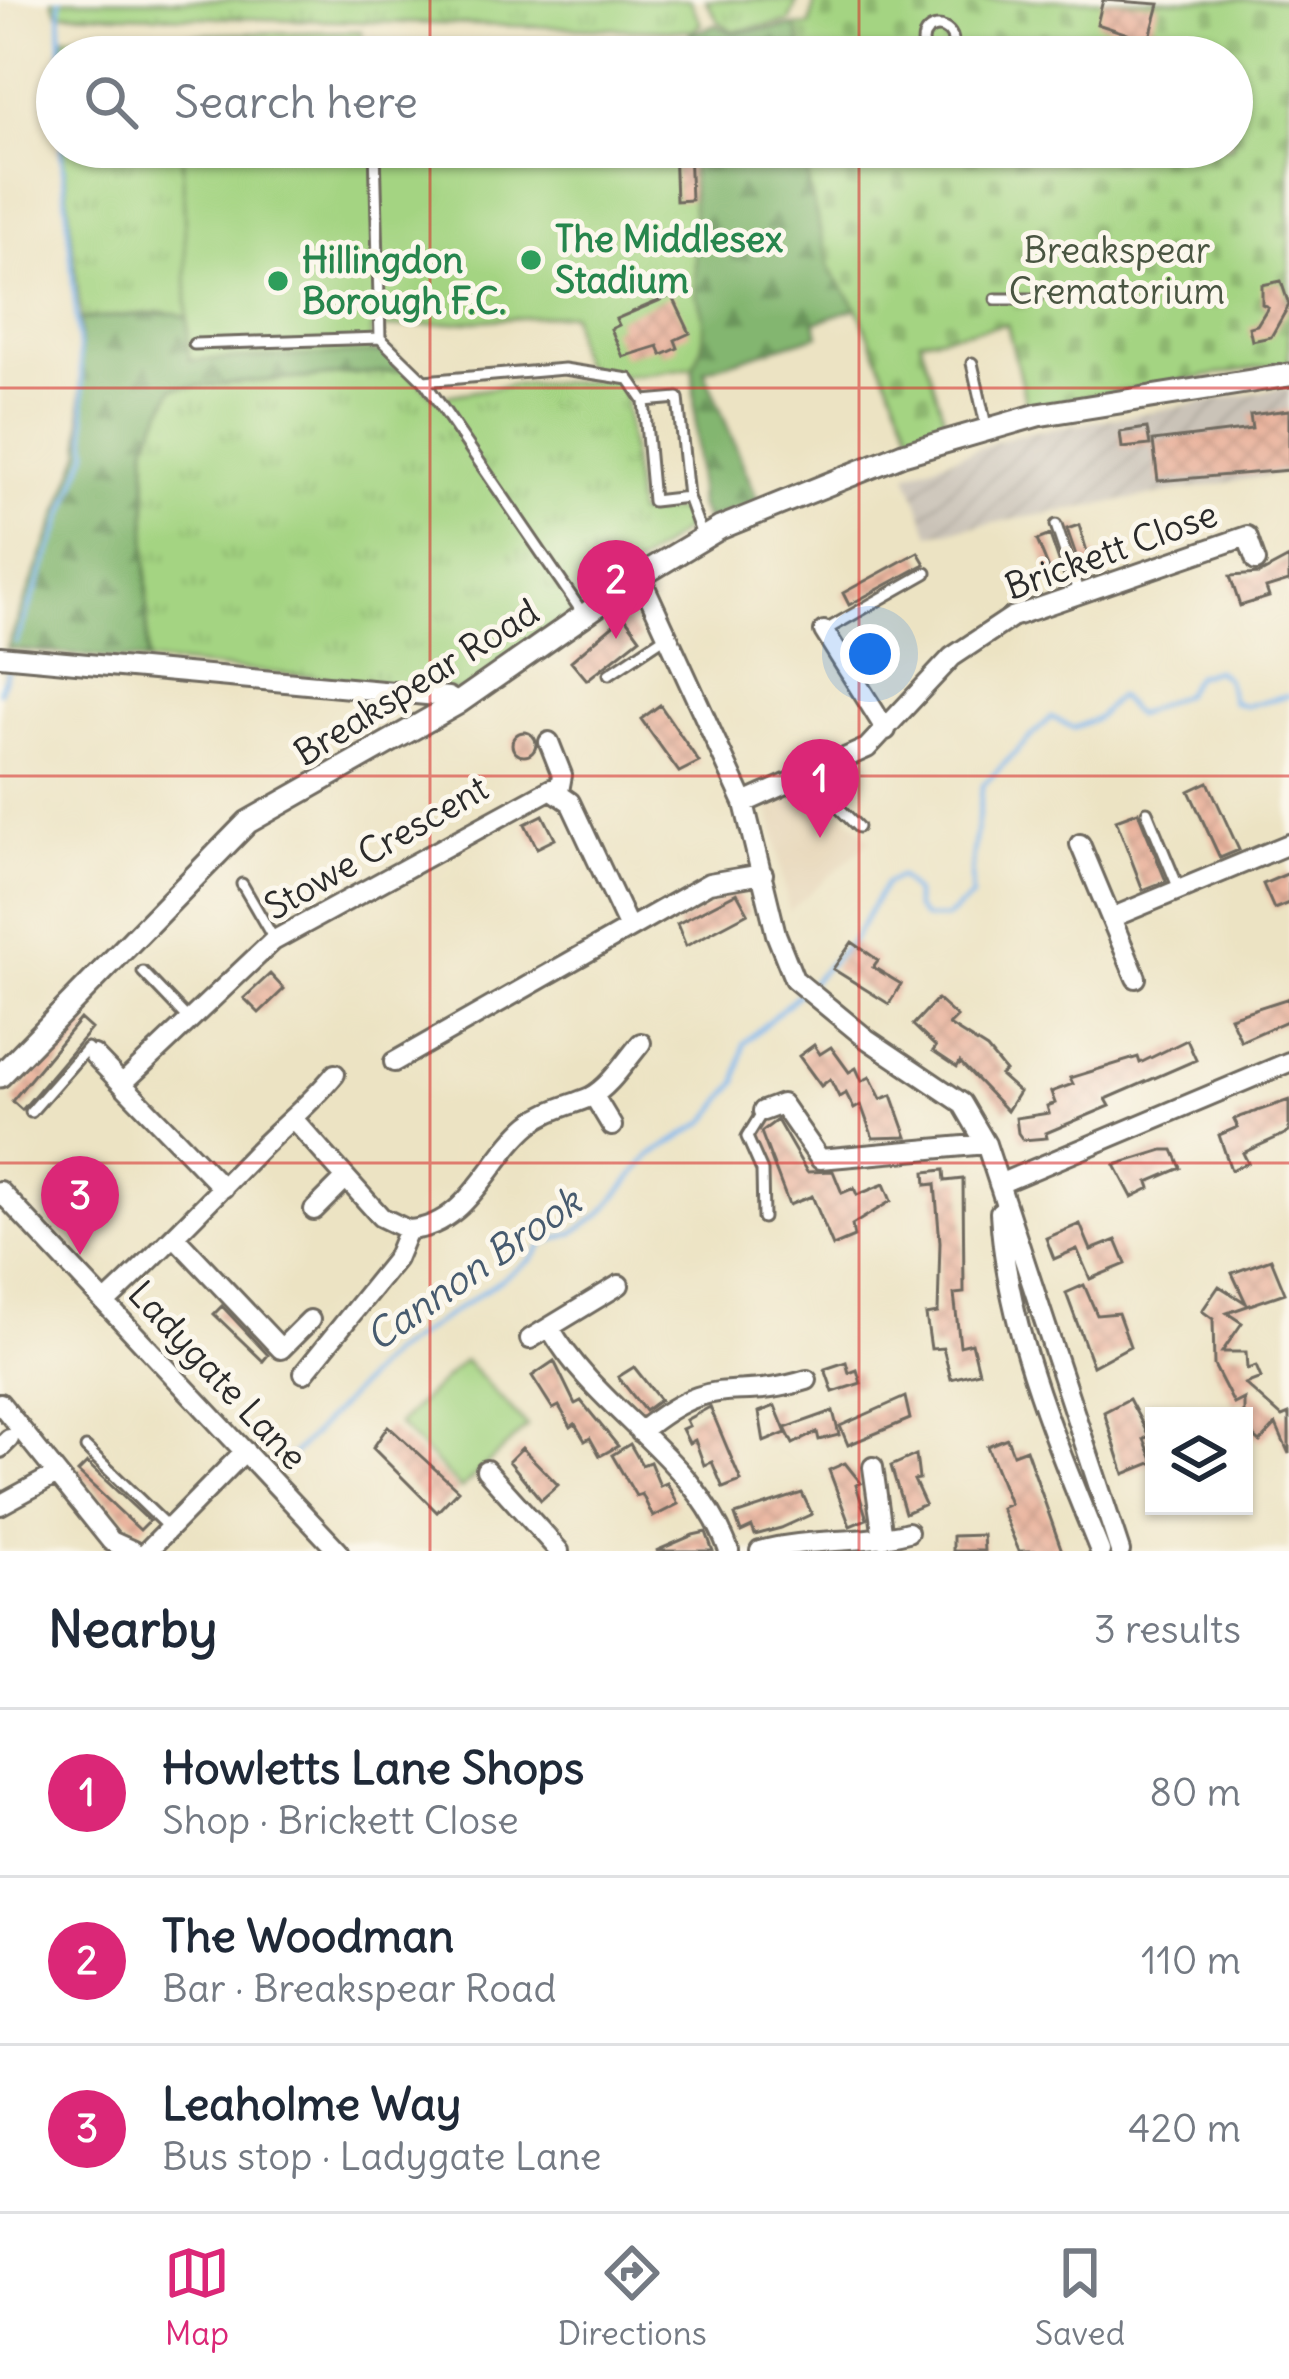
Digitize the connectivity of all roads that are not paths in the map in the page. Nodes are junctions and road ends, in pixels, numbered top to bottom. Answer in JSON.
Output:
{"nodes":[{"id":1,"x":376,"y":168,"type":"edge"},
{"id":2,"x":1036,"y":298,"type":"dead end"},
{"id":3,"x":996,"y":299,"type":"dead end"},
{"id":4,"x":380,"y":338,"type":"junction"},
{"id":5,"x":194,"y":344,"type":"dead end"},
{"id":6,"x":972,"y":363,"type":"dead end"},
{"id":7,"x":1289,"y":375,"type":"edge"},
{"id":8,"x":424,"y":381,"type":"junction"},
{"id":9,"x":644,"y":401,"type":"junction"},
{"id":10,"x":987,"y":430,"type":"junction"},
{"id":11,"x":688,"y":497,"type":"junction"},
{"id":12,"x":1056,"y":525,"type":"dead end"},
{"id":13,"x":703,"y":538,"type":"junction"},
{"id":14,"x":1256,"y":561,"type":"dead end"},
{"id":15,"x":926,"y":574,"type":"dead end"},
{"id":16,"x":640,"y":576,"type":"junction"},
{"id":17,"x":1078,"y":590,"type":"junction"},
{"id":18,"x":584,"y":615,"type":"junction"},
{"id":19,"x":824,"y":631,"type":"joint"},
{"id":20,"x":670,"y":633,"type":"junction"},
{"id":21,"x":0,"y":656,"type":"edge"},
{"id":22,"x":609,"y":674,"type":"dead end"},
{"id":23,"x":458,"y":703,"type":"junction"},
{"id":24,"x":886,"y":730,"type":"junction"},
{"id":25,"x":549,"y":742,"type":"dead end"},
{"id":26,"x":809,"y":778,"type":"junction"},
{"id":27,"x":559,"y":791,"type":"junction"},
{"id":28,"x":744,"y":803,"type":"junction"},
{"id":29,"x":1147,"y":812,"type":"dead end"},
{"id":30,"x":858,"y":827,"type":"dead end"},
{"id":31,"x":1080,"y":844,"type":"dead end"},
{"id":32,"x":1289,"y":844,"type":"edge"},
{"id":33,"x":763,"y":874,"type":"junction"},
{"id":34,"x":242,"y":884,"type":"dead end"},
{"id":35,"x":1179,"y":890,"type":"junction"},
{"id":36,"x":1112,"y":918,"type":"junction"},
{"id":37,"x":629,"y":928,"type":"junction"},
{"id":38,"x":275,"y":940,"type":"junction"},
{"id":39,"x":143,"y":971,"type":"dead end"},
{"id":40,"x":1136,"y":978,"type":"dead end"},
{"id":41,"x":189,"y":1019,"type":"junction"},
{"id":42,"x":641,"y":1042,"type":"dead end"},
{"id":43,"x":94,"y":1055,"type":"joint"},
{"id":44,"x":394,"y":1062,"type":"dead end"},
{"id":45,"x":1289,"y":1062,"type":"edge"},
{"id":46,"x":334,"y":1074,"type":"dead end"},
{"id":47,"x":0,"y":1076,"type":"edge"},
{"id":48,"x":122,"y":1084,"type":"junction"},
{"id":49,"x":594,"y":1096,"type":"junction"},
{"id":50,"x":763,"y":1111,"type":"joint"},
{"id":51,"x":31,"y":1112,"type":"dead end"},
{"id":52,"x":296,"y":1122,"type":"junction"},
{"id":53,"x":612,"y":1126,"type":"dead end"},
{"id":54,"x":986,"y":1144,"type":"junction"},
{"id":55,"x":346,"y":1178,"type":"junction"},
{"id":56,"x":999,"y":1184,"type":"junction"},
{"id":57,"x":223,"y":1187,"type":"junction"},
{"id":58,"x":0,"y":1191,"type":"edge"},
{"id":59,"x":314,"y":1210,"type":"dead end"},
{"id":60,"x":763,"y":1218,"type":"dead end"},
{"id":61,"x":408,"y":1231,"type":"junction"},
{"id":62,"x":176,"y":1238,"type":"junction"},
{"id":63,"x":619,"y":1285,"type":"dead end"},
{"id":64,"x":105,"y":1303,"type":"junction"},
{"id":65,"x":310,"y":1320,"type":"dead end"},
{"id":66,"x":550,"y":1328,"type":"junction"},
{"id":67,"x":530,"y":1340,"type":"dead end"},
{"id":68,"x":304,"y":1373,"type":"dead end"},
{"id":69,"x":807,"y":1380,"type":"dead end"},
{"id":70,"x":0,"y":1403,"type":"edge"},
{"id":71,"x":640,"y":1432,"type":"junction"},
{"id":72,"x":1083,"y":1444,"type":"junction"},
{"id":73,"x":86,"y":1448,"type":"dead end"},
{"id":74,"x":244,"y":1451,"type":"junction"},
{"id":75,"x":1062,"y":1451,"type":"junction"},
{"id":76,"x":873,"y":1467,"type":"dead end"},
{"id":77,"x":486,"y":1470,"type":"dead end"},
{"id":78,"x":55,"y":1474,"type":"junction"},
{"id":79,"x":0,"y":1505,"type":"edge"},
{"id":80,"x":170,"y":1528,"type":"junction"},
{"id":81,"x":908,"y":1532,"type":"dead end"},
{"id":82,"x":883,"y":1538,"type":"junction"},
{"id":83,"x":106,"y":1546,"type":"edge"},
{"id":84,"x":790,"y":1547,"type":"edge"},
{"id":85,"x":134,"y":1551,"type":"edge"},
{"id":86,"x":148,"y":1551,"type":"edge"},
{"id":87,"x":338,"y":1551,"type":"edge"},
{"id":88,"x":559,"y":1551,"type":"edge"},
{"id":89,"x":729,"y":1551,"type":"edge"},
{"id":90,"x":760,"y":1551,"type":"edge"},
{"id":91,"x":1100,"y":1551,"type":"edge"},
{"id":92,"x":1120,"y":1551,"type":"edge"}],
"edges":[{"from":1,"to":4,"type":"lane"},
{"from":2,"to":3,"type":"lane"},
{"from":4,"to":5,"type":"lane"},
{"from":4,"to":8,"type":"lane"},
{"from":6,"to":10,"type":"lane"},
{"from":7,"to":10,"type":"street","name":"Breakspear Road"},
{"from":8,"to":9,"type":"lane"},
{"from":8,"to":18,"type":"lane"},
{"from":9,"to":11,"type":"lane"},
{"from":9,"to":11,"type":"lane"},
{"from":10,"to":13,"type":"street","name":"Breakspear Road"},
{"from":11,"to":13,"type":"lane"},
{"from":12,"to":17,"type":"lane"},
{"from":13,"to":16,"type":"street","name":"Breakspear Road"},
{"from":14,"to":17,"type":"street","name":"Brickett Close"},
{"from":15,"to":19,"type":"lane"},
{"from":16,"to":18,"type":"street","name":"Breakspear Road"},
{"from":16,"to":20,"type":"street"},
{"from":17,"to":24,"type":"street","name":"Brickett Close"},
{"from":18,"to":23,"type":"street","name":"Breakspear Road"},
{"from":19,"to":24,"type":"street"},
{"from":20,"to":22,"type":"lane"},
{"from":20,"to":28,"type":"street"},
{"from":21,"to":23,"type":"street"},
{"from":23,"to":47,"type":"street","name":"Breakspear Road"},
{"from":24,"to":26,"type":"street","name":"Brickett Close"},
{"from":25,"to":27,"type":"street"},
{"from":26,"to":28,"type":"street","name":"Brickett Close"},
{"from":26,"to":30,"type":"lane"},
{"from":27,"to":37,"type":"street"},
{"from":27,"to":38,"type":"street","name":"Stowe Crescent"},
{"from":28,"to":33,"type":"street"},
{"from":29,"to":35,"type":"lane"},
{"from":31,"to":36,"type":"street"},
{"from":32,"to":35,"type":"street"},
{"from":33,"to":37,"type":"street"},
{"from":33,"to":54,"type":"street"},
{"from":34,"to":38,"type":"lane"},
{"from":35,"to":36,"type":"street"},
{"from":36,"to":40,"type":"street"},
{"from":37,"to":44,"type":"street"},
{"from":38,"to":41,"type":"street","name":"Stowe Crescent"},
{"from":39,"to":41,"type":"lane"},
{"from":41,"to":48,"type":"street","name":"Stowe Crescent"},
{"from":42,"to":49,"type":"street"},
{"from":43,"to":48,"type":"street"},
{"from":43,"to":51,"type":"lane"},
{"from":45,"to":56,"type":"street"},
{"from":46,"to":52,"type":"street"},
{"from":48,"to":57,"type":"street"},
{"from":49,"to":53,"type":"street"},
{"from":49,"to":61,"type":"street"},
{"from":50,"to":54,"type":"street"},
{"from":50,"to":60,"type":"lane"},
{"from":52,"to":55,"type":"street"},
{"from":52,"to":57,"type":"street"},
{"from":54,"to":56,"type":"street"},
{"from":55,"to":59,"type":"street"},
{"from":55,"to":61,"type":"street"},
{"from":56,"to":72,"type":"street"},
{"from":56,"to":75,"type":"street"},
{"from":57,"to":62,"type":"street"},
{"from":58,"to":64,"type":"street","name":"Ladygate Lane"},
{"from":61,"to":68,"type":"street"},
{"from":62,"to":64,"type":"street"},
{"from":62,"to":65,"type":"street"},
{"from":63,"to":66,"type":"street"},
{"from":64,"to":74,"type":"street","name":"Ladygate Lane"},
{"from":66,"to":67,"type":"street"},
{"from":66,"to":71,"type":"street"},
{"from":69,"to":71,"type":"street"},
{"from":70,"to":78,"type":"street"},
{"from":71,"to":89,"type":"street"},
{"from":72,"to":75,"type":"street"},
{"from":72,"to":92,"type":"street"},
{"from":73,"to":80,"type":"lane"},
{"from":74,"to":80,"type":"street"},
{"from":74,"to":87,"type":"street","name":"Ladygate Lane"},
{"from":75,"to":91,"type":"street"},
{"from":76,"to":82,"type":"street"},
{"from":77,"to":88,"type":"street"},
{"from":78,"to":79,"type":"street"},
{"from":78,"to":83,"type":"street"},
{"from":80,"to":86,"type":"street"},
{"from":81,"to":82,"type":"street"},
{"from":82,"to":84,"type":"street"},
{"from":83,"to":85,"type":"street"},
{"from":84,"to":90,"type":"street"}]}
